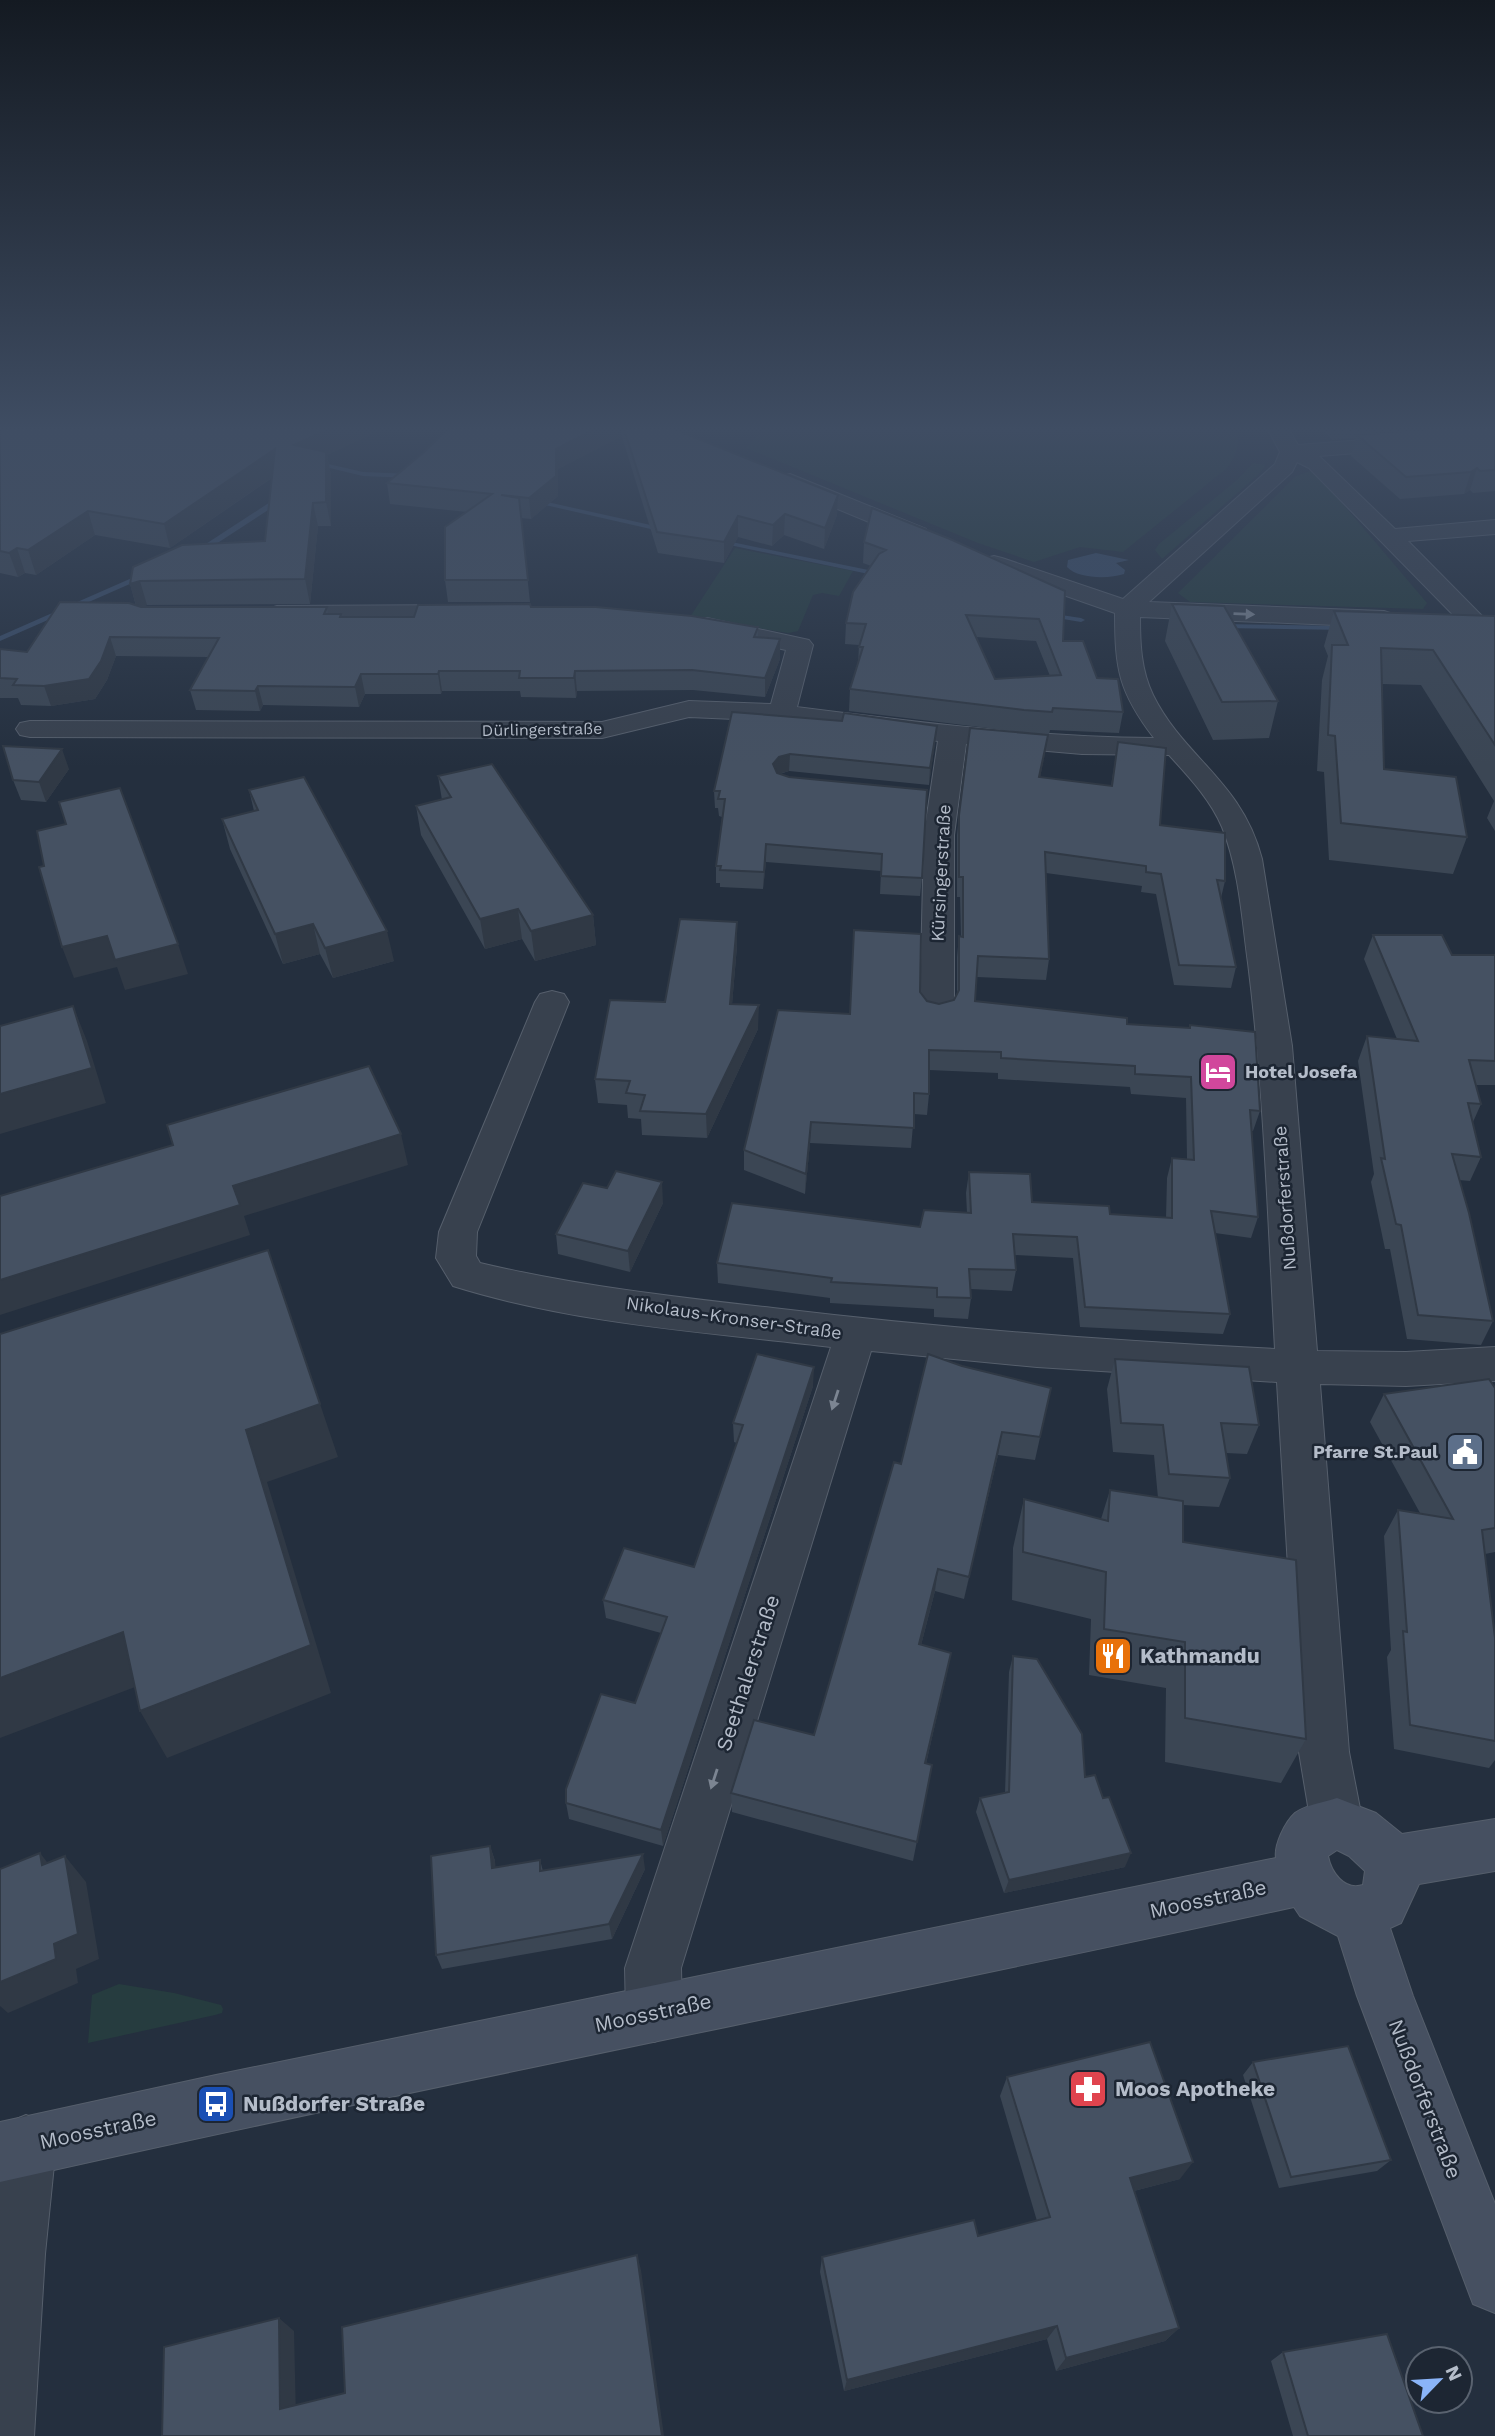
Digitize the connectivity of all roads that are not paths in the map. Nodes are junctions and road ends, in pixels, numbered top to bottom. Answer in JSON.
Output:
{"nodes":[{"id":1,"x":932,"y":540,"type":"edge"},
{"id":2,"x":1204,"y":540,"type":"edge"},
{"id":3,"x":1394,"y":540,"type":"edge"},
{"id":4,"x":935,"y":541,"type":"edge"},
{"id":5,"x":971,"y":555,"type":"edge"},
{"id":6,"x":1127,"y":609,"type":"junction"},
{"id":7,"x":488,"y":612,"type":"edge"},
{"id":8,"x":254,"y":614,"type":"edge"},
{"id":9,"x":1406,"y":620,"type":"edge"},
{"id":10,"x":1434,"y":621,"type":"edge"},
{"id":11,"x":678,"y":623,"type":"edge"},
{"id":12,"x":1485,"y":623,"type":"edge"},
{"id":13,"x":782,"y":713,"type":"junction"},
{"id":14,"x":30,"y":729,"type":"dead end"},
{"id":15,"x":953,"y":735,"type":"junction"},
{"id":16,"x":1175,"y":747,"type":"junction"},
{"id":17,"x":552,"y":1002,"type":"dead end"},
{"id":18,"x":937,"y":1011,"type":"edge"},
{"id":19,"x":856,"y":1335,"type":"junction"},
{"id":20,"x":1495,"y":1364,"type":"edge"},
{"id":21,"x":1296,"y":1366,"type":"junction"},
{"id":22,"x":1337,"y":1824,"type":"junction"},
{"id":23,"x":1495,"y":1845,"type":"edge"},
{"id":24,"x":1388,"y":1863,"type":"junction"},
{"id":25,"x":1306,"y":1878,"type":"junction"},
{"id":26,"x":1358,"y":1914,"type":"junction"},
{"id":27,"x":654,"y":2014,"type":"junction"},
{"id":28,"x":13,"y":2148,"type":"edge"},
{"id":29,"x":1495,"y":2282,"type":"edge"},
{"id":30,"x":6,"y":2331,"type":"edge"},
{"id":31,"x":1,"y":2436,"type":"edge"}],
"edges":[{"from":1,"to":4,"type":"street"},
{"from":2,"to":6,"type":"street"},
{"from":3,"to":12,"type":"street"},
{"from":5,"to":6,"type":"street"},
{"from":6,"to":9,"type":"street","one_way":true},
{"from":6,"to":16,"type":"street","name":"Nußdorferstraße"},
{"from":7,"to":8,"type":"street"},
{"from":10,"to":12,"type":"street"},
{"from":11,"to":13,"type":"street"},
{"from":13,"to":14,"type":"street","name":"Dürlingerstraße"},
{"from":13,"to":15,"type":"street","name":"Dürlingerstraße"},
{"from":15,"to":16,"type":"street","name":"Dürlingerstraße"},
{"from":15,"to":18,"type":"street","name":"Kürsingerstraße"},
{"from":16,"to":21,"type":"street","name":"Nußdorferstraße"},
{"from":17,"to":19,"type":"street","name":"Nikolaus-Kronser-Straße"},
{"from":19,"to":21,"type":"street","name":"Nikolaus-Kronser-Straße"},
{"from":19,"to":27,"type":"street","name":"Seethalerstraße","one_way":true},
{"from":20,"to":21,"type":"street","name":"Nikolaus-Kronser-Straße"},
{"from":21,"to":22,"type":"street","name":"Nußdorferstraße"},
{"from":22,"to":24,"type":"street"},
{"from":22,"to":25,"type":"street"},
{"from":23,"to":24,"type":"street"},
{"from":24,"to":26,"type":"street"},
{"from":25,"to":26,"type":"street"},
{"from":25,"to":27,"type":"street","name":"Moosstraße"},
{"from":26,"to":29,"type":"street","name":"Nußdorferstraße"},
{"from":27,"to":28,"type":"street","name":"Moosstraße"},
{"from":28,"to":30,"type":"street"},
{"from":30,"to":31,"type":"street"}]}
